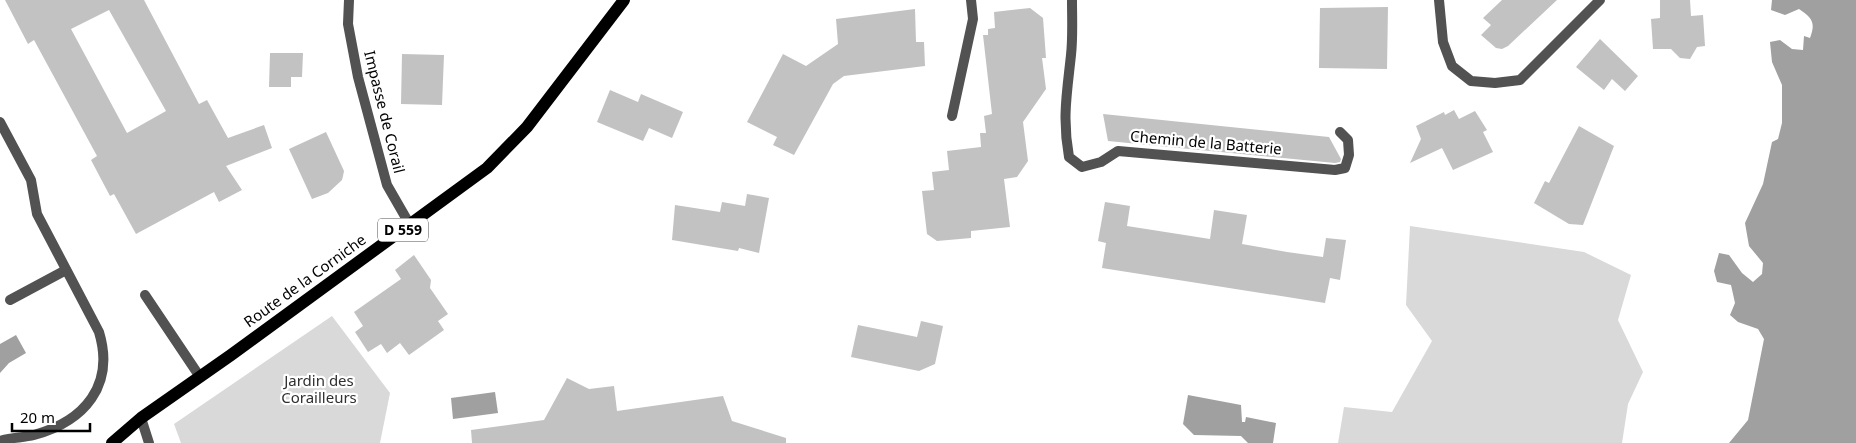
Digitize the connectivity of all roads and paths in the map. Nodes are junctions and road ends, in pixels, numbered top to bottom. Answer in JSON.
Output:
{"nodes":[{"id":1,"x":349,"y":0,"type":"edge"},
{"id":2,"x":624,"y":0,"type":"edge"},
{"id":3,"x":971,"y":0,"type":"edge"},
{"id":4,"x":1072,"y":0,"type":"edge"},
{"id":5,"x":1439,"y":0,"type":"edge"},
{"id":6,"x":1600,"y":0,"type":"edge"},
{"id":7,"x":952,"y":116,"type":"dead end"},
{"id":8,"x":0,"y":122,"type":"edge"},
{"id":9,"x":1340,"y":132,"type":"dead end"},
{"id":10,"x":410,"y":225,"type":"junction"},
{"id":11,"x":66,"y":270,"type":"junction"},
{"id":12,"x":145,"y":295,"type":"dead end"},
{"id":13,"x":10,"y":300,"type":"dead end"},
{"id":14,"x":200,"y":377,"type":"junction"},
{"id":15,"x":141,"y":418,"type":"junction"},
{"id":16,"x":0,"y":441,"type":"edge"},
{"id":17,"x":112,"y":443,"type":"edge"},
{"id":18,"x":149,"y":443,"type":"edge"}],
"edges":[{"from":1,"to":10,"type":"street","name":"Impasse de Corail"},
{"from":2,"to":10,"type":"main road","name":"Route de la Corniche","number":"D 559"},
{"from":3,"to":7,"type":"street"},
{"from":4,"to":9,"type":"street","name":"Chemin de la Batterie"},
{"from":5,"to":6,"type":"street"},
{"from":8,"to":11,"type":"street"},
{"from":10,"to":14,"type":"main road","name":"Route de la Corniche","number":"D 559"},
{"from":11,"to":13,"type":"street"},
{"from":11,"to":16,"type":"street"},
{"from":12,"to":14,"type":"street"},
{"from":14,"to":15,"type":"main road","name":"Route de la Corniche","number":"D 559"},
{"from":15,"to":17,"type":"main road","name":"Route de la Corniche","number":"D 559"},
{"from":15,"to":18,"type":"street"}]}
